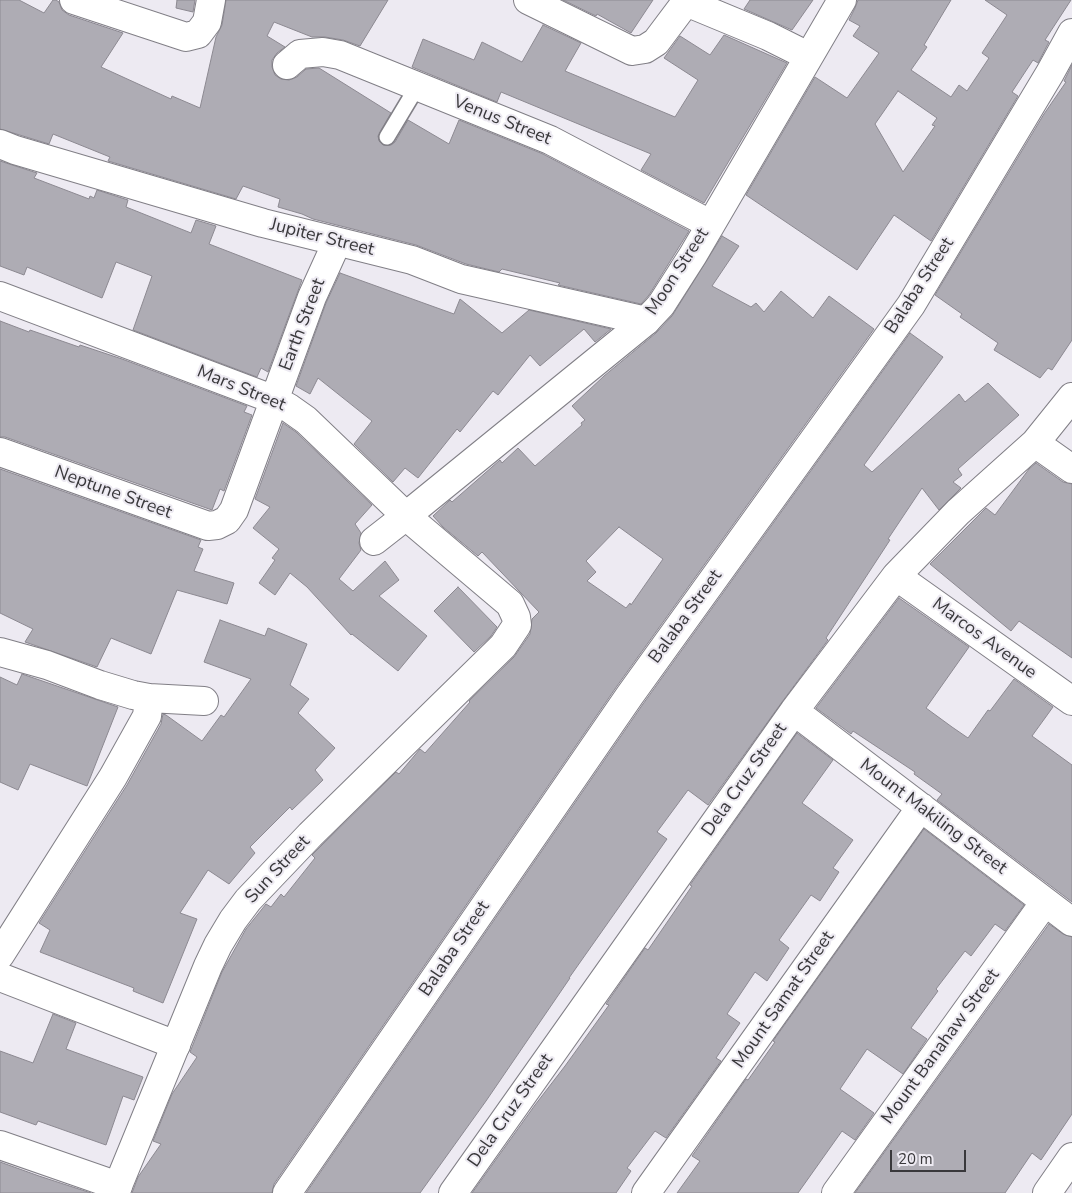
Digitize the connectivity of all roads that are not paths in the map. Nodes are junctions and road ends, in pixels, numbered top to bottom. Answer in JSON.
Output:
{"nodes":[{"id":1,"x":74,"y":0,"type":"edge"},
{"id":2,"x":211,"y":0,"type":"edge"},
{"id":3,"x":528,"y":0,"type":"edge"},
{"id":4,"x":842,"y":0,"type":"edge"},
{"id":5,"x":687,"y":1,"type":"edge"},
{"id":6,"x":1072,"y":32,"type":"edge"},
{"id":7,"x":808,"y":56,"type":"junction"},
{"id":8,"x":288,"y":65,"type":"dead end"},
{"id":9,"x":417,"y":87,"type":"junction"},
{"id":10,"x":387,"y":137,"type":"dead end"},
{"id":11,"x":0,"y":144,"type":"edge"},
{"id":12,"x":710,"y":224,"type":"junction"},
{"id":13,"x":337,"y":242,"type":"junction"},
{"id":14,"x":0,"y":296,"type":"edge"},
{"id":15,"x":646,"y":321,"type":"junction"},
{"id":16,"x":1072,"y":397,"type":"edge"},
{"id":17,"x":275,"y":400,"type":"junction"},
{"id":18,"x":1035,"y":443,"type":"junction"},
{"id":19,"x":0,"y":452,"type":"edge"},
{"id":20,"x":1072,"y":469,"type":"edge"},
{"id":21,"x":406,"y":516,"type":"junction"},
{"id":22,"x":227,"y":520,"type":"joint"},
{"id":23,"x":374,"y":541,"type":"dead end"},
{"id":24,"x":896,"y":576,"type":"junction"},
{"id":25,"x":510,"y":604,"type":"joint"},
{"id":26,"x":0,"y":652,"type":"edge"},
{"id":27,"x":149,"y":698,"type":"junction"},
{"id":28,"x":204,"y":701,"type":"dead end"},
{"id":29,"x":1072,"y":702,"type":"edge"},
{"id":30,"x":794,"y":711,"type":"junction"},
{"id":31,"x":921,"y":807,"type":"junction"},
{"id":32,"x":1045,"y":902,"type":"junction"},
{"id":33,"x":1072,"y":922,"type":"edge"},
{"id":34,"x":0,"y":955,"type":"edge"},
{"id":35,"x":0,"y":977,"type":"edge"},
{"id":36,"x":176,"y":1045,"type":"junction"},
{"id":37,"x":0,"y":1145,"type":"edge"},
{"id":38,"x":1072,"y":1157,"type":"edge"},
{"id":39,"x":116,"y":1190,"type":"edge"},
{"id":40,"x":287,"y":1193,"type":"edge"},
{"id":41,"x":454,"y":1193,"type":"edge"},
{"id":42,"x":646,"y":1193,"type":"edge"},
{"id":43,"x":836,"y":1193,"type":"edge"},
{"id":44,"x":1047,"y":1193,"type":"edge"}],
"edges":[{"from":1,"to":2,"type":"street"},
{"from":3,"to":5,"type":"street"},
{"from":4,"to":7,"type":"street","name":"Moon Street"},
{"from":5,"to":7,"type":"street"},
{"from":6,"to":40,"type":"street","name":"Balaba Street"},
{"from":7,"to":12,"type":"street","name":"Moon Street"},
{"from":8,"to":9,"type":"street","name":"Venus Street"},
{"from":9,"to":10,"type":"lane"},
{"from":9,"to":12,"type":"street","name":"Venus Street"},
{"from":11,"to":13,"type":"street","name":"Jupiter Street"},
{"from":12,"to":15,"type":"street","name":"Moon Street"},
{"from":13,"to":15,"type":"street","name":"Jupiter Street"},
{"from":13,"to":17,"type":"street","name":"Earth Street"},
{"from":14,"to":17,"type":"street","name":"Mars Street"},
{"from":15,"to":21,"type":"street","name":"Moon Street"},
{"from":16,"to":18,"type":"street","name":"Dela Cruz Street"},
{"from":17,"to":21,"type":"street","name":"Mars Street"},
{"from":17,"to":22,"type":"street","name":"Earth Street"},
{"from":18,"to":20,"type":"street"},
{"from":18,"to":24,"type":"street","name":"Dela Cruz Street"},
{"from":19,"to":22,"type":"street","name":"Neptune Street"},
{"from":21,"to":23,"type":"street","name":"Moon Street"},
{"from":21,"to":25,"type":"street","name":"Mars Street"},
{"from":24,"to":29,"type":"street","name":"Marcos Avenue"},
{"from":24,"to":30,"type":"street","name":"Dela Cruz Street"},
{"from":25,"to":36,"type":"street","name":"Sun Street"},
{"from":26,"to":27,"type":"street"},
{"from":27,"to":28,"type":"street"},
{"from":27,"to":34,"type":"street"},
{"from":30,"to":31,"type":"street","name":"Mount Makiling Street"},
{"from":30,"to":41,"type":"street","name":"Dela Cruz Street"},
{"from":31,"to":32,"type":"street","name":"Mount Makiling Street"},
{"from":31,"to":42,"type":"street","name":"Mount Samat Street"},
{"from":32,"to":33,"type":"street","name":"Mount Makiling Street"},
{"from":32,"to":43,"type":"street","name":"Mount Banahaw Street"},
{"from":35,"to":36,"type":"street"},
{"from":36,"to":39,"type":"street","name":"Sun Street"},
{"from":37,"to":39,"type":"street"},
{"from":38,"to":44,"type":"street"}]}
